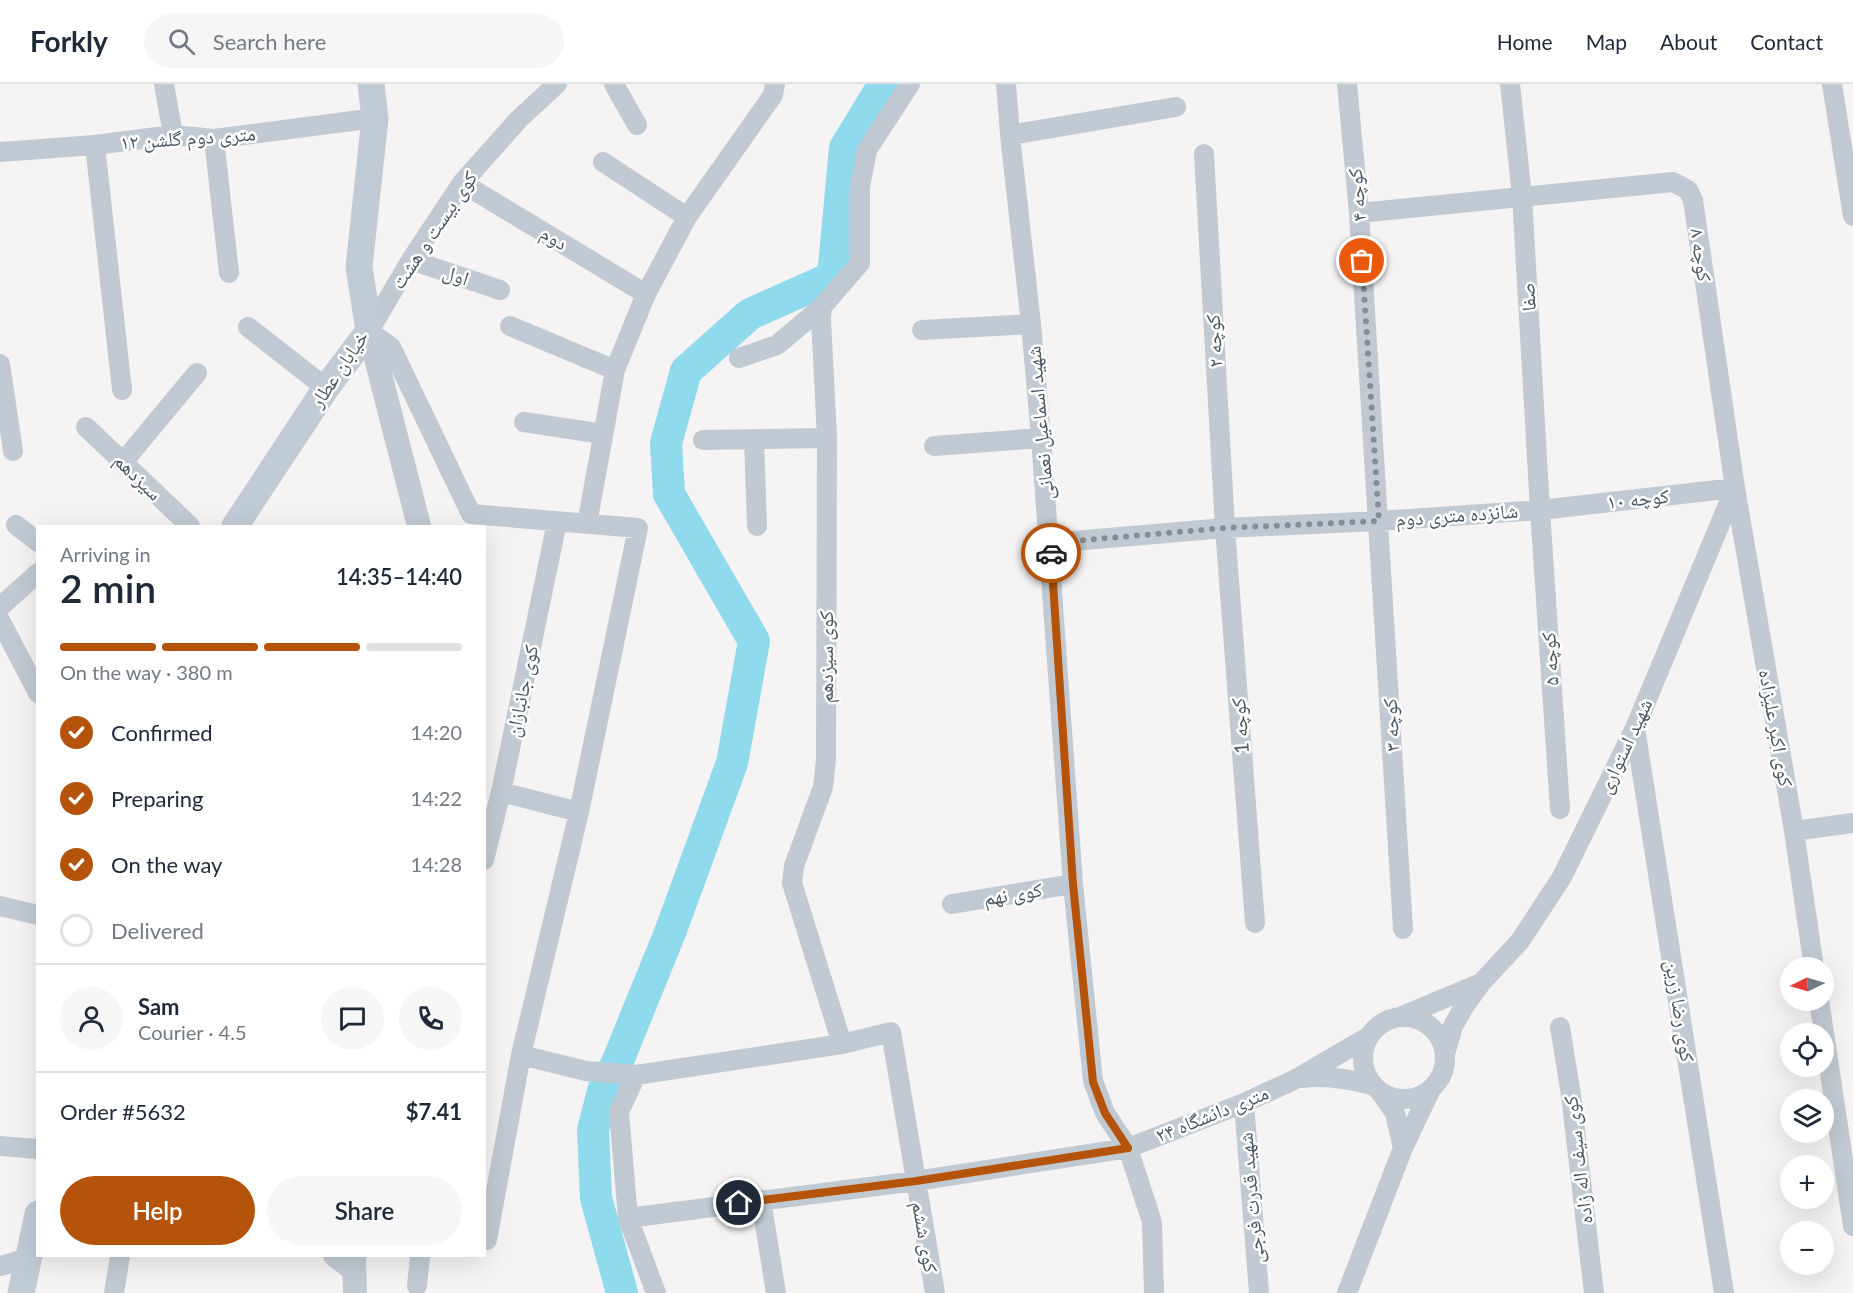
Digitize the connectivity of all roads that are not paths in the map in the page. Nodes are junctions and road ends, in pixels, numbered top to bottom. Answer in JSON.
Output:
{"nodes":[{"id":1,"x":164,"y":84,"type":"edge"},
{"id":2,"x":371,"y":84,"type":"edge"},
{"id":3,"x":557,"y":84,"type":"edge"},
{"id":4,"x":614,"y":84,"type":"edge"},
{"id":5,"x":775,"y":84,"type":"edge"},
{"id":6,"x":910,"y":84,"type":"edge"},
{"id":7,"x":1006,"y":84,"type":"edge"},
{"id":8,"x":1347,"y":84,"type":"edge"},
{"id":9,"x":1510,"y":84,"type":"edge"},
{"id":10,"x":1832,"y":84,"type":"edge"},
{"id":11,"x":1176,"y":107,"type":"dead end"},
{"id":12,"x":375,"y":118,"type":"junction"},
{"id":13,"x":637,"y":125,"type":"dead end"},
{"id":14,"x":1846,"y":128,"type":"edge"},
{"id":15,"x":172,"y":135,"type":"junction"},
{"id":16,"x":1010,"y":135,"type":"junction"},
{"id":17,"x":214,"y":139,"type":"junction"},
{"id":18,"x":95,"y":145,"type":"junction"},
{"id":19,"x":0,"y":152,"type":"edge"},
{"id":20,"x":1204,"y":154,"type":"dead end"},
{"id":21,"x":603,"y":162,"type":"dead end"},
{"id":22,"x":462,"y":183,"type":"junction"},
{"id":23,"x":1522,"y":196,"type":"junction"},
{"id":24,"x":1359,"y":213,"type":"junction"},
{"id":25,"x":1853,"y":216,"type":"edge"},
{"id":26,"x":687,"y":217,"type":"junction"},
{"id":27,"x":411,"y":260,"type":"junction"},
{"id":28,"x":229,"y":273,"type":"dead end"},
{"id":29,"x":500,"y":290,"type":"dead end"},
{"id":30,"x":645,"y":294,"type":"junction"},
{"id":31,"x":822,"y":307,"type":"junction"},
{"id":32,"x":1031,"y":324,"type":"junction"},
{"id":33,"x":510,"y":326,"type":"dead end"},
{"id":34,"x":248,"y":327,"type":"dead end"},
{"id":35,"x":922,"y":330,"type":"dead end"},
{"id":36,"x":369,"y":331,"type":"junction"},
{"id":37,"x":739,"y":358,"type":"dead end"},
{"id":38,"x":0,"y":364,"type":"edge"},
{"id":39,"x":615,"y":370,"type":"junction"},
{"id":40,"x":197,"y":373,"type":"dead end"},
{"id":41,"x":326,"y":388,"type":"junction"},
{"id":42,"x":122,"y":390,"type":"dead end"},
{"id":43,"x":524,"y":422,"type":"dead end"},
{"id":44,"x":86,"y":427,"type":"dead end"},
{"id":45,"x":603,"y":434,"type":"junction"},
{"id":46,"x":827,"y":438,"type":"junction"},
{"id":47,"x":1041,"y":438,"type":"junction"},
{"id":48,"x":754,"y":439,"type":"junction"},
{"id":49,"x":703,"y":440,"type":"dead end"},
{"id":50,"x":934,"y":446,"type":"dead end"},
{"id":51,"x":13,"y":451,"type":"dead end"},
{"id":52,"x":123,"y":462,"type":"junction"},
{"id":53,"x":1735,"y":488,"type":"junction"},
{"id":54,"x":1540,"y":510,"type":"junction"},
{"id":55,"x":471,"y":520,"type":"edge"},
{"id":56,"x":1379,"y":521,"type":"junction"},
{"id":57,"x":556,"y":522,"type":"junction"},
{"id":58,"x":587,"y":524,"type":"junction"},
{"id":59,"x":16,"y":525,"type":"dead end"},
{"id":60,"x":189,"y":525,"type":"edge"},
{"id":61,"x":236,"y":525,"type":"edge"},
{"id":62,"x":419,"y":525,"type":"edge"},
{"id":63,"x":757,"y":526,"type":"dead end"},
{"id":64,"x":1225,"y":528,"type":"junction"},
{"id":65,"x":36,"y":540,"type":"edge"},
{"id":66,"x":1050,"y":543,"type":"junction"},
{"id":67,"x":36,"y":575,"type":"edge"},
{"id":68,"x":0,"y":608,"type":"edge"},
{"id":69,"x":0,"y":620,"type":"edge"},
{"id":70,"x":36,"y":689,"type":"edge"},
{"id":71,"x":1635,"y":728,"type":"junction"},
{"id":72,"x":501,"y":792,"type":"junction"},
{"id":73,"x":1560,"y":809,"type":"dead end"},
{"id":74,"x":579,"y":812,"type":"junction"},
{"id":75,"x":1853,"y":823,"type":"edge"},
{"id":76,"x":1794,"y":831,"type":"junction"},
{"id":77,"x":486,"y":852,"type":"edge"},
{"id":78,"x":1073,"y":884,"type":"junction"},
{"id":79,"x":2,"y":904,"type":"edge"},
{"id":80,"x":952,"y":904,"type":"dead end"},
{"id":81,"x":36,"y":914,"type":"edge"},
{"id":82,"x":1255,"y":923,"type":"dead end"},
{"id":83,"x":1403,"y":929,"type":"dead end"},
{"id":84,"x":1812,"y":957,"type":"edge"},
{"id":85,"x":1480,"y":983,"type":"junction"},
{"id":86,"x":1821,"y":1011,"type":"edge"},
{"id":87,"x":1399,"y":1017,"type":"junction"},
{"id":88,"x":1560,"y":1027,"type":"dead end"},
{"id":89,"x":1368,"y":1037,"type":"junction"},
{"id":90,"x":842,"y":1044,"type":"junction"},
{"id":91,"x":1445,"y":1054,"type":"junction"},
{"id":92,"x":521,"y":1055,"type":"junction"},
{"id":93,"x":636,"y":1075,"type":"junction"},
{"id":94,"x":1296,"y":1079,"type":"junction"},
{"id":95,"x":1377,"y":1089,"type":"junction"},
{"id":96,"x":1430,"y":1091,"type":"junction"},
{"id":97,"x":1244,"y":1102,"type":"junction"},
{"id":98,"x":0,"y":1128,"type":"edge"},
{"id":99,"x":5,"y":1146,"type":"edge"},
{"id":100,"x":1128,"y":1148,"type":"junction"},
{"id":101,"x":1403,"y":1148,"type":"junction"},
{"id":102,"x":36,"y":1149,"type":"edge"},
{"id":103,"x":916,"y":1181,"type":"junction"},
{"id":104,"x":761,"y":1200,"type":"junction"},
{"id":105,"x":628,"y":1218,"type":"junction"},
{"id":106,"x":36,"y":1224,"type":"edge"},
{"id":107,"x":1853,"y":1226,"type":"edge"},
{"id":108,"x":487,"y":1240,"type":"dead end"},
{"id":109,"x":120,"y":1257,"type":"edge"},
{"id":110,"x":334,"y":1257,"type":"edge"},
{"id":111,"x":420,"y":1257,"type":"edge"},
{"id":112,"x":29,"y":1258,"type":"junction"},
{"id":113,"x":0,"y":1266,"type":"edge"},
{"id":114,"x":355,"y":1274,"type":"edge"},
{"id":115,"x":417,"y":1286,"type":"dead end"},
{"id":116,"x":21,"y":1293,"type":"edge"},
{"id":117,"x":114,"y":1293,"type":"edge"},
{"id":118,"x":656,"y":1293,"type":"edge"},
{"id":119,"x":776,"y":1293,"type":"edge"},
{"id":120,"x":935,"y":1293,"type":"edge"},
{"id":121,"x":1154,"y":1293,"type":"edge"},
{"id":122,"x":1259,"y":1293,"type":"edge"},
{"id":123,"x":1347,"y":1293,"type":"edge"},
{"id":124,"x":1594,"y":1293,"type":"edge"},
{"id":125,"x":1724,"y":1293,"type":"edge"}],
"edges":[{"from":1,"to":15,"type":"street"},
{"from":2,"to":12,"type":"main road","name":"خیابان عطار"},
{"from":3,"to":22,"type":"street","name":"کوی بیست و هشت"},
{"from":4,"to":13,"type":"street"},
{"from":5,"to":26,"type":"street"},
{"from":6,"to":31,"type":"street"},
{"from":7,"to":16,"type":"street","name":"شهید اسماعیل نعمانی"},
{"from":8,"to":24,"type":"street","name":"کوچه ۴"},
{"from":9,"to":23,"type":"street","name":"صفا"},
{"from":10,"to":14,"type":"street"},
{"from":11,"to":16,"type":"street"},
{"from":12,"to":17,"type":"street","name":"۱۲ متری دوم گلشن"},
{"from":12,"to":36,"type":"main road","name":"خیابان عطار"},
{"from":14,"to":25,"type":"street"},
{"from":15,"to":17,"type":"street","name":"۱۲ متری دوم گلشن"},
{"from":15,"to":18,"type":"street","name":"۱۲ متری دوم گلشن"},
{"from":16,"to":32,"type":"street","name":"شهید اسماعیل نعمانی"},
{"from":17,"to":28,"type":"street"},
{"from":18,"to":19,"type":"street","name":"۱۲ متری دوم گلشن"},
{"from":18,"to":42,"type":"street"},
{"from":20,"to":64,"type":"street","name":"کوچه ۲"},
{"from":21,"to":26,"type":"street"},
{"from":22,"to":27,"type":"street","name":"کوی بیست و هشت"},
{"from":22,"to":30,"type":"street","name":"دوم"},
{"from":23,"to":24,"type":"street"},
{"from":23,"to":53,"type":"street","name":"کوچه ۸"},
{"from":23,"to":54,"type":"street","name":"صفا"},
{"from":24,"to":56,"type":"street","name":"کوچه ۴"},
{"from":26,"to":30,"type":"street"},
{"from":27,"to":29,"type":"street","name":"اول"},
{"from":27,"to":36,"type":"street","name":"کوی بیست و هشت"},
{"from":30,"to":39,"type":"street"},
{"from":31,"to":37,"type":"street"},
{"from":31,"to":46,"type":"street","name":"کوی سیزدهم"},
{"from":32,"to":35,"type":"street"},
{"from":32,"to":47,"type":"street","name":"شهید اسماعیل نعمانی"},
{"from":33,"to":39,"type":"street"},
{"from":34,"to":41,"type":"street"},
{"from":36,"to":41,"type":"main road","name":"خیابان عطار"},
{"from":36,"to":55,"type":"street"},
{"from":36,"to":62,"type":"street"},
{"from":38,"to":51,"type":"street"},
{"from":39,"to":45,"type":"street"},
{"from":40,"to":52,"type":"street"},
{"from":41,"to":61,"type":"main road","name":"خیابان عطار"},
{"from":43,"to":45,"type":"street"},
{"from":44,"to":52,"type":"street","name":"سیزدهم"},
{"from":45,"to":58,"type":"street"},
{"from":46,"to":48,"type":"street"},
{"from":46,"to":90,"type":"street","name":"کوی سیزدهم"},
{"from":47,"to":50,"type":"street"},
{"from":47,"to":66,"type":"street","name":"شهید اسماعیل نعمانی"},
{"from":48,"to":49,"type":"street"},
{"from":48,"to":63,"type":"street"},
{"from":52,"to":60,"type":"street","name":"سیزدهم"},
{"from":53,"to":54,"type":"street","name":"کوچه ۱۰"},
{"from":53,"to":71,"type":"street","name":"شهید استواری"},
{"from":53,"to":76,"type":"street","name":"کوی اکبر علیزاده"},
{"from":54,"to":56,"type":"street","name":"شانزده متری دوم"},
{"from":54,"to":73,"type":"street","name":"کوچه ۵"},
{"from":55,"to":57,"type":"street"},
{"from":56,"to":64,"type":"street","name":"شانزده متری دوم"},
{"from":56,"to":83,"type":"street","name":"کوچه ۳"},
{"from":57,"to":58,"type":"street"},
{"from":57,"to":72,"type":"street","name":"کوی جانبازان"},
{"from":58,"to":74,"type":"street"},
{"from":59,"to":65,"type":"street"},
{"from":64,"to":66,"type":"street","name":"شانزده متری دوم"},
{"from":64,"to":82,"type":"street","name":"کوچه 1"},
{"from":66,"to":78,"type":"street","name":"شهید اسماعیل نعمانی"},
{"from":67,"to":68,"type":"street"},
{"from":69,"to":70,"type":"street"},
{"from":71,"to":85,"type":"street","name":"شهید استواری"},
{"from":71,"to":125,"type":"street","name":"کوی رضا زرین"},
{"from":72,"to":74,"type":"street"},
{"from":72,"to":77,"type":"street","name":"کوی جانبازان"},
{"from":74,"to":92,"type":"street"},
{"from":75,"to":76,"type":"street"},
{"from":76,"to":84,"type":"street","name":"کوی اکبر علیزاده"},
{"from":78,"to":80,"type":"street","name":"کوی نهم"},
{"from":78,"to":100,"type":"street","name":"شهید اسماعیل نعمانی"},
{"from":79,"to":81,"type":"street"},
{"from":85,"to":87,"type":"street","name":"شهید استواری"},
{"from":85,"to":91,"type":"street","name":"شهید استواری"},
{"from":86,"to":107,"type":"street"},
{"from":87,"to":89,"type":"street"},
{"from":87,"to":91,"type":"street"},
{"from":88,"to":124,"type":"street","name":"کوی سیف اله زاده"},
{"from":89,"to":94,"type":"street","name":"۲۴ متری دانشگاه"},
{"from":89,"to":95,"type":"street"},
{"from":90,"to":93,"type":"street"},
{"from":90,"to":103,"type":"street"},
{"from":91,"to":96,"type":"street"},
{"from":92,"to":93,"type":"street"},
{"from":92,"to":108,"type":"street"},
{"from":93,"to":105,"type":"street"},
{"from":94,"to":95,"type":"street","name":"۲۴ متری دانشگاه"},
{"from":94,"to":97,"type":"street","name":"۲۴ متری دانشگاه"},
{"from":95,"to":96,"type":"street"},
{"from":95,"to":101,"type":"street"},
{"from":96,"to":101,"type":"street"},
{"from":97,"to":100,"type":"street","name":"۲۴ متری دانشگاه"},
{"from":97,"to":122,"type":"street","name":"شهید قدرت فرجی"},
{"from":98,"to":99,"type":"street"},
{"from":99,"to":102,"type":"street"},
{"from":100,"to":103,"type":"street","name":"۲۴ متری دانشگاه"},
{"from":100,"to":121,"type":"street","name":"شهید اسماعیل نعمانی"},
{"from":101,"to":123,"type":"street"},
{"from":103,"to":104,"type":"street","name":"۲۴ متری دانشگاه"},
{"from":103,"to":120,"type":"street","name":"کوی ششم"},
{"from":104,"to":105,"type":"street","name":"۲۴ متری دانشگاه"},
{"from":104,"to":119,"type":"street"},
{"from":105,"to":118,"type":"street"},
{"from":106,"to":112,"type":"main road"},
{"from":109,"to":117,"type":"street"},
{"from":110,"to":114,"type":"street"},
{"from":111,"to":115,"type":"street"},
{"from":112,"to":113,"type":"street"},
{"from":112,"to":116,"type":"main road"}]}
